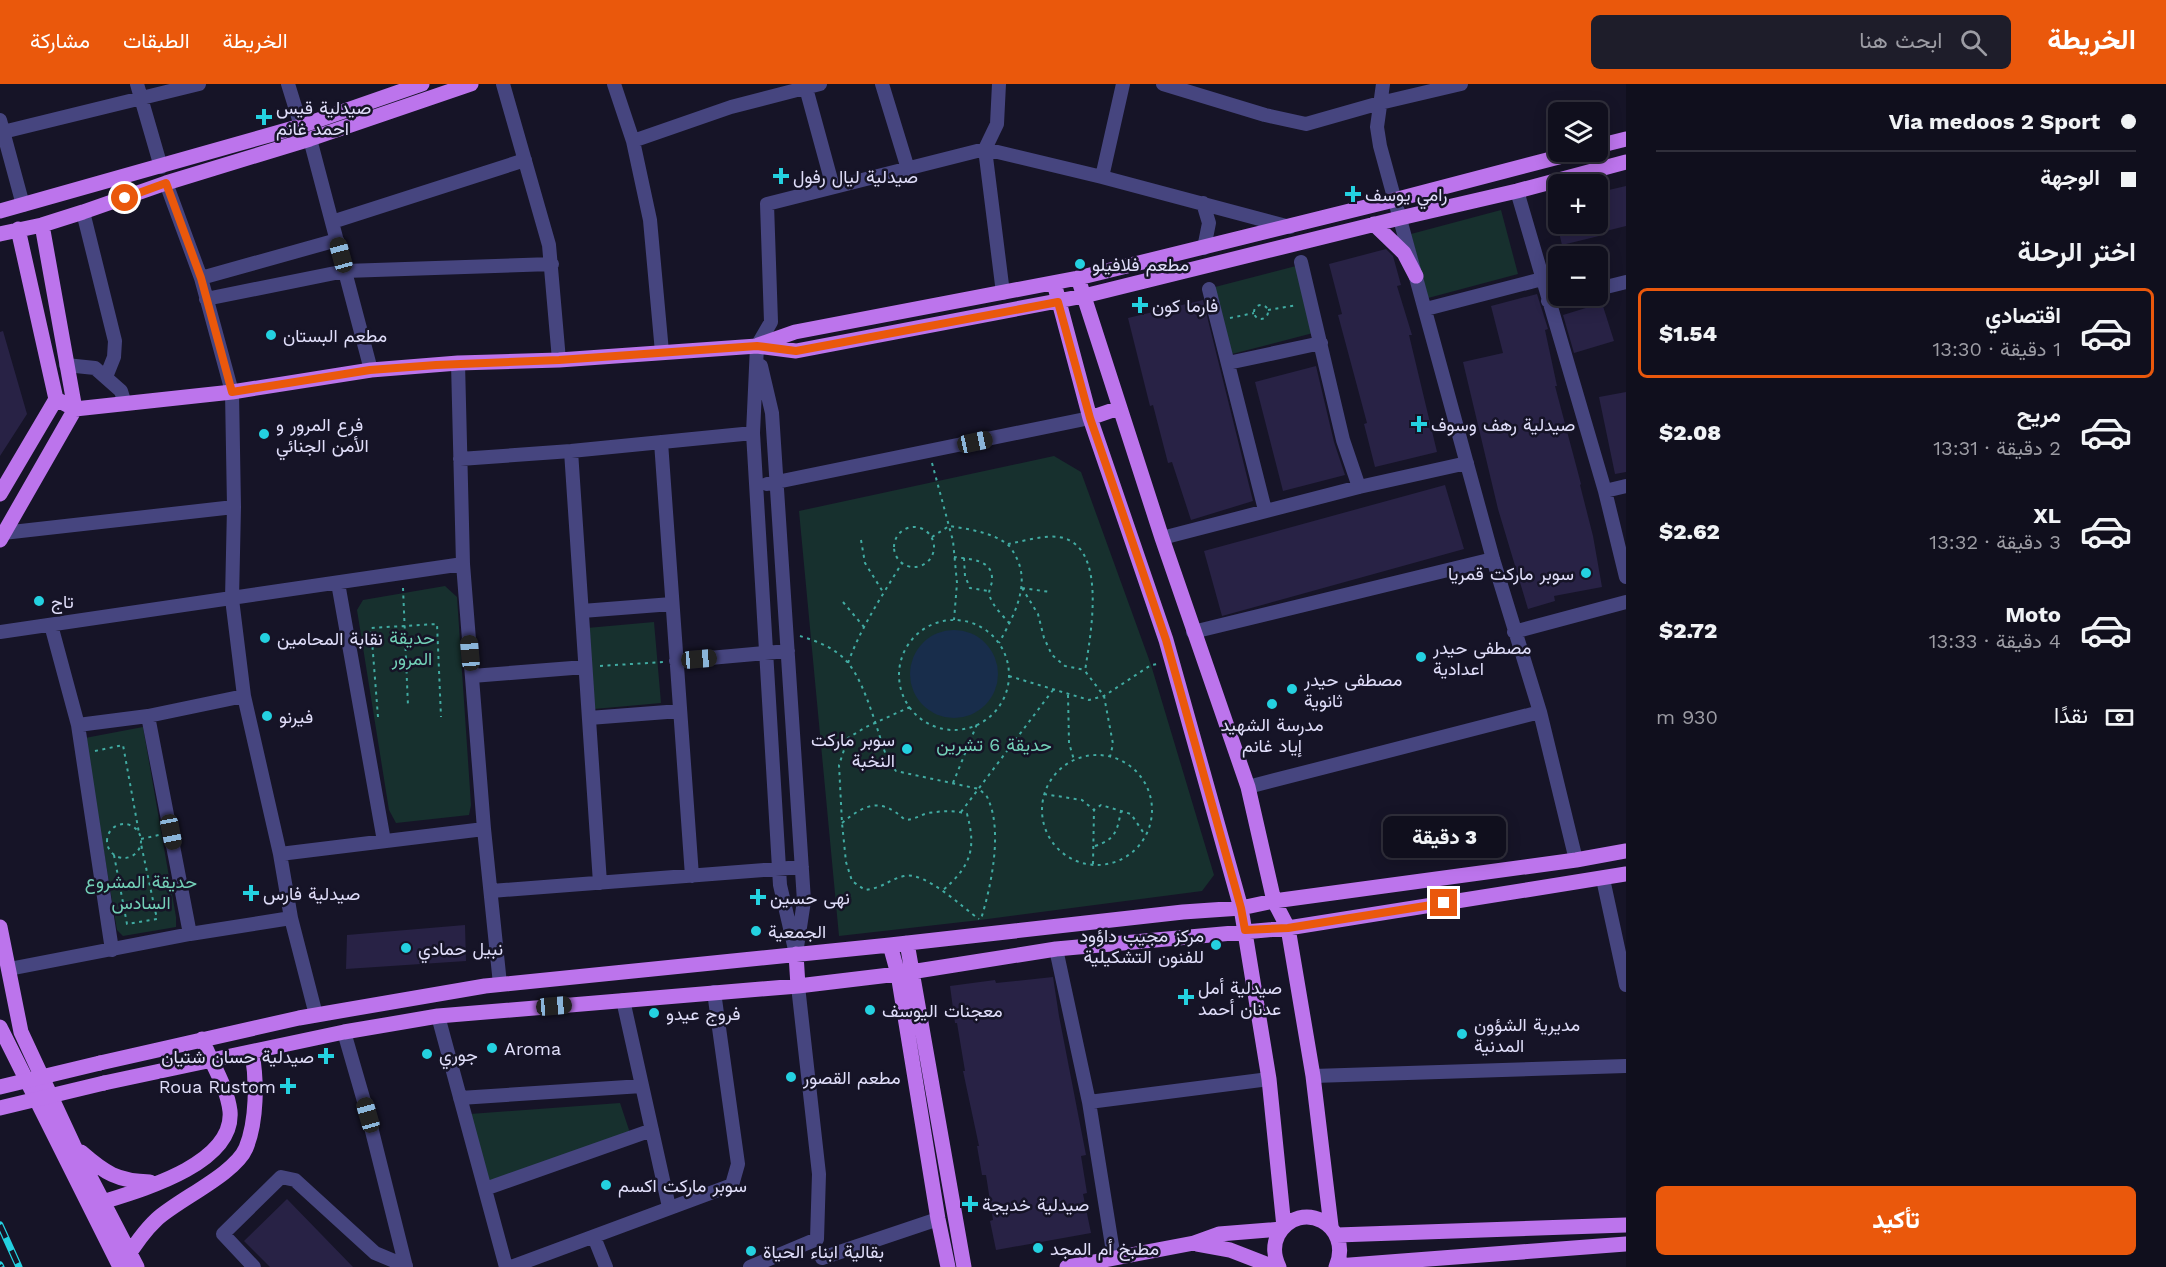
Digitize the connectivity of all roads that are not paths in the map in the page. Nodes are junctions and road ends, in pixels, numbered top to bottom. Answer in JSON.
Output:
{"nodes":[{"id":1,"x":137,"y":84,"type":"edge"},
{"id":2,"x":199,"y":84,"type":"edge"},
{"id":3,"x":288,"y":84,"type":"edge"},
{"id":4,"x":422,"y":84,"type":"edge"},
{"id":5,"x":471,"y":84,"type":"edge"},
{"id":6,"x":503,"y":84,"type":"edge"},
{"id":7,"x":614,"y":84,"type":"edge"},
{"id":8,"x":820,"y":84,"type":"edge"},
{"id":9,"x":882,"y":84,"type":"edge"},
{"id":10,"x":999,"y":84,"type":"edge"},
{"id":11,"x":1123,"y":84,"type":"edge"},
{"id":12,"x":1163,"y":84,"type":"edge"},
{"id":13,"x":1383,"y":84,"type":"edge"},
{"id":14,"x":1461,"y":84,"type":"edge"},
{"id":15,"x":806,"y":88,"type":"junction"},
{"id":16,"x":393,"y":89,"type":"edge"},
{"id":17,"x":142,"y":98,"type":"junction"},
{"id":18,"x":1380,"y":103,"type":"junction"},
{"id":19,"x":2,"y":126,"type":"edge"},
{"id":20,"x":300,"y":126,"type":"junction"},
{"id":21,"x":310,"y":139,"type":"junction"},
{"id":22,"x":1626,"y":139,"type":"edge"},
{"id":23,"x":633,"y":141,"type":"junction"},
{"id":24,"x":1608,"y":144,"type":"edge"},
{"id":25,"x":985,"y":149,"type":"junction"},
{"id":26,"x":525,"y":160,"type":"junction"},
{"id":27,"x":1548,"y":160,"type":"edge"},
{"id":28,"x":1626,"y":162,"type":"edge"},
{"id":29,"x":161,"y":167,"type":"junction"},
{"id":30,"x":908,"y":168,"type":"junction"},
{"id":31,"x":1102,"y":177,"type":"junction"},
{"id":32,"x":166,"y":183,"type":"junction"},
{"id":33,"x":833,"y":187,"type":"junction"},
{"id":34,"x":1517,"y":191,"type":"junction"},
{"id":35,"x":1394,"y":200,"type":"junction"},
{"id":36,"x":1203,"y":203,"type":"junction"},
{"id":37,"x":23,"y":205,"type":"junction"},
{"id":38,"x":0,"y":211,"type":"edge"},
{"id":39,"x":83,"y":212,"type":"junction"},
{"id":40,"x":1400,"y":218,"type":"junction"},
{"id":41,"x":332,"y":222,"type":"junction"},
{"id":42,"x":1374,"y":224,"type":"junction"},
{"id":43,"x":42,"y":225,"type":"junction"},
{"id":44,"x":1290,"y":226,"type":"junction"},
{"id":45,"x":18,"y":229,"type":"junction"},
{"id":46,"x":0,"y":234,"type":"edge"},
{"id":47,"x":337,"y":240,"type":"junction"},
{"id":48,"x":1204,"y":248,"type":"junction"},
{"id":49,"x":1301,"y":262,"type":"dead end"},
{"id":50,"x":552,"y":264,"type":"junction"},
{"id":51,"x":345,"y":271,"type":"junction"},
{"id":52,"x":1416,"y":276,"type":"junction"},
{"id":53,"x":201,"y":278,"type":"junction"},
{"id":54,"x":1078,"y":278,"type":"junction"},
{"id":55,"x":1542,"y":279,"type":"junction"},
{"id":56,"x":1626,"y":282,"type":"edge"},
{"id":57,"x":1054,"y":283,"type":"junction"},
{"id":58,"x":1608,"y":286,"type":"edge"},
{"id":59,"x":1209,"y":288,"type":"dead end"},
{"id":60,"x":1003,"y":293,"type":"junction"},
{"id":61,"x":1084,"y":296,"type":"junction"},
{"id":62,"x":206,"y":299,"type":"junction"},
{"id":63,"x":1548,"y":301,"type":"edge"},
{"id":64,"x":1058,"y":302,"type":"junction"},
{"id":65,"x":1549,"y":306,"type":"edge"},
{"id":66,"x":1426,"y":309,"type":"junction"},
{"id":67,"x":1321,"y":342,"type":"junction"},
{"id":68,"x":757,"y":346,"type":"junction"},
{"id":69,"x":662,"y":352,"type":"junction"},
{"id":70,"x":559,"y":360,"type":"junction"},
{"id":71,"x":458,"y":363,"type":"junction"},
{"id":72,"x":1228,"y":363,"type":"junction"},
{"id":73,"x":66,"y":365,"type":"junction"},
{"id":74,"x":370,"y":370,"type":"junction"},
{"id":75,"x":106,"y":377,"type":"junction"},
{"id":76,"x":232,"y":392,"type":"junction"},
{"id":77,"x":56,"y":399,"type":"junction"},
{"id":78,"x":125,"y":404,"type":"junction"},
{"id":79,"x":1119,"y":408,"type":"junction"},
{"id":80,"x":75,"y":410,"type":"junction"},
{"id":81,"x":1090,"y":418,"type":"junction"},
{"id":82,"x":753,"y":433,"type":"junction"},
{"id":83,"x":661,"y":442,"type":"junction"},
{"id":84,"x":571,"y":451,"type":"junction"},
{"id":85,"x":460,"y":459,"type":"junction"},
{"id":86,"x":1467,"y":463,"type":"junction"},
{"id":87,"x":776,"y":483,"type":"junction"},
{"id":88,"x":1626,"y":486,"type":"edge"},
{"id":89,"x":757,"y":487,"type":"junction"},
{"id":90,"x":1359,"y":487,"type":"junction"},
{"id":91,"x":1605,"y":492,"type":"junction"},
{"id":92,"x":0,"y":494,"type":"edge"},
{"id":93,"x":234,"y":507,"type":"junction"},
{"id":94,"x":1265,"y":510,"type":"junction"},
{"id":95,"x":2,"y":536,"type":"edge"},
{"id":96,"x":1162,"y":538,"type":"junction"},
{"id":97,"x":1493,"y":559,"type":"junction"},
{"id":98,"x":463,"y":564,"type":"junction"},
{"id":99,"x":1626,"y":577,"type":"edge"},
{"id":100,"x":339,"y":582,"type":"junction"},
{"id":101,"x":232,"y":599,"type":"junction"},
{"id":102,"x":1626,"y":602,"type":"edge"},
{"id":103,"x":672,"y":604,"type":"junction"},
{"id":104,"x":582,"y":611,"type":"junction"},
{"id":105,"x":51,"y":625,"type":"junction"},
{"id":106,"x":0,"y":632,"type":"edge"},
{"id":107,"x":1193,"y":632,"type":"junction"},
{"id":108,"x":1514,"y":632,"type":"junction"},
{"id":109,"x":1166,"y":640,"type":"junction"},
{"id":110,"x":788,"y":651,"type":"junction"},
{"id":111,"x":766,"y":653,"type":"junction"},
{"id":112,"x":676,"y":661,"type":"junction"},
{"id":113,"x":585,"y":667,"type":"junction"},
{"id":114,"x":472,"y":676,"type":"junction"},
{"id":115,"x":244,"y":696,"type":"junction"},
{"id":116,"x":680,"y":711,"type":"junction"},
{"id":117,"x":1540,"y":712,"type":"junction"},
{"id":118,"x":148,"y":716,"type":"junction"},
{"id":119,"x":589,"y":718,"type":"junction"},
{"id":120,"x":78,"y":725,"type":"junction"},
{"id":121,"x":1248,"y":788,"type":"junction"},
{"id":122,"x":484,"y":829,"type":"junction"},
{"id":123,"x":384,"y":841,"type":"junction"},
{"id":124,"x":1626,"y":851,"type":"edge"},
{"id":125,"x":280,"y":854,"type":"junction"},
{"id":126,"x":1576,"y":860,"type":"junction"},
{"id":127,"x":802,"y":867,"type":"junction"},
{"id":128,"x":779,"y":869,"type":"junction"},
{"id":129,"x":1626,"y":874,"type":"edge"},
{"id":130,"x":692,"y":876,"type":"junction"},
{"id":131,"x":1603,"y":879,"type":"junction"},
{"id":132,"x":600,"y":883,"type":"junction"},
{"id":133,"x":491,"y":891,"type":"junction"},
{"id":134,"x":1274,"y":901,"type":"junction"},
{"id":135,"x":1241,"y":908,"type":"junction"},
{"id":136,"x":291,"y":918,"type":"junction"},
{"id":137,"x":0,"y":927,"type":"edge"},
{"id":138,"x":1288,"y":928,"type":"junction"},
{"id":139,"x":1245,"y":930,"type":"junction"},
{"id":140,"x":190,"y":934,"type":"junction"},
{"id":141,"x":908,"y":943,"type":"junction"},
{"id":142,"x":890,"y":945,"type":"junction"},
{"id":143,"x":1056,"y":949,"type":"junction"},
{"id":144,"x":112,"y":950,"type":"junction"},
{"id":145,"x":796,"y":954,"type":"junction"},
{"id":146,"x":9,"y":969,"type":"junction"},
{"id":147,"x":905,"y":973,"type":"junction"},
{"id":148,"x":500,"y":984,"type":"junction"},
{"id":149,"x":1626,"y":985,"type":"edge"},
{"id":150,"x":798,"y":986,"type":"junction"},
{"id":151,"x":714,"y":992,"type":"junction"},
{"id":152,"x":623,"y":1000,"type":"junction"},
{"id":153,"x":316,"y":1015,"type":"junction"},
{"id":154,"x":438,"y":1016,"type":"junction"},
{"id":155,"x":0,"y":1027,"type":"edge"},
{"id":156,"x":344,"y":1032,"type":"junction"},
{"id":157,"x":201,"y":1039,"type":"junction"},
{"id":158,"x":252,"y":1053,"type":"junction"},
{"id":159,"x":210,"y":1061,"type":"junction"},
{"id":160,"x":1626,"y":1066,"type":"edge"},
{"id":161,"x":1313,"y":1076,"type":"junction"},
{"id":162,"x":1269,"y":1079,"type":"junction"},
{"id":163,"x":642,"y":1086,"type":"junction"},
{"id":164,"x":0,"y":1087,"type":"edge"},
{"id":165,"x":460,"y":1098,"type":"junction"},
{"id":166,"x":1089,"y":1102,"type":"junction"},
{"id":167,"x":0,"y":1108,"type":"edge"},
{"id":168,"x":652,"y":1130,"type":"junction"},
{"id":169,"x":74,"y":1146,"type":"junction"},
{"id":170,"x":162,"y":1183,"type":"junction"},
{"id":171,"x":485,"y":1189,"type":"junction"},
{"id":172,"x":97,"y":1203,"type":"junction"},
{"id":173,"x":669,"y":1207,"type":"junction"},
{"id":174,"x":938,"y":1220,"type":"junction"},
{"id":175,"x":1626,"y":1225,"type":"edge"},
{"id":176,"x":1283,"y":1228,"type":"junction"},
{"id":177,"x":1334,"y":1231,"type":"junction"},
{"id":178,"x":594,"y":1237,"type":"junction"},
{"id":179,"x":817,"y":1239,"type":"junction"},
{"id":180,"x":1194,"y":1243,"type":"junction"},
{"id":181,"x":1626,"y":1244,"type":"edge"},
{"id":182,"x":130,"y":1252,"type":"junction"},
{"id":183,"x":1114,"y":1258,"type":"junction"},
{"id":184,"x":823,"y":1263,"type":"edge"},
{"id":185,"x":120,"y":1267,"type":"edge"},
{"id":186,"x":137,"y":1267,"type":"edge"},
{"id":187,"x":254,"y":1267,"type":"edge"},
{"id":188,"x":406,"y":1267,"type":"edge"},
{"id":189,"x":506,"y":1267,"type":"edge"},
{"id":190,"x":511,"y":1267,"type":"edge"},
{"id":191,"x":606,"y":1267,"type":"edge"},
{"id":192,"x":750,"y":1267,"type":"edge"},
{"id":193,"x":948,"y":1267,"type":"edge"},
{"id":194,"x":964,"y":1267,"type":"edge"},
{"id":195,"x":1067,"y":1267,"type":"edge"},
{"id":196,"x":1274,"y":1267,"type":"edge"},
{"id":197,"x":1280,"y":1267,"type":"edge"},
{"id":198,"x":1337,"y":1267,"type":"edge"}],
"edges":[{"from":1,"to":17,"type":"street"},
{"from":2,"to":17,"type":"street"},
{"from":3,"to":20,"type":"street"},
{"from":4,"to":16,"type":"main road"},
{"from":5,"to":21,"type":"main road"},
{"from":6,"to":26,"type":"street"},
{"from":7,"to":23,"type":"street"},
{"from":8,"to":15,"type":"street"},
{"from":9,"to":30,"type":"street"},
{"from":10,"to":25,"type":"street"},
{"from":11,"to":31,"type":"street"},
{"from":12,"to":18,"type":"street"},
{"from":13,"to":18,"type":"street"},
{"from":14,"to":18,"type":"street"},
{"from":15,"to":23,"type":"street"},
{"from":15,"to":33,"type":"street"},
{"from":16,"to":20,"type":"main road"},
{"from":17,"to":19,"type":"street"},
{"from":17,"to":29,"type":"street"},
{"from":18,"to":35,"type":"street"},
{"from":19,"to":37,"type":"street"},
{"from":20,"to":29,"type":"main road"},
{"from":21,"to":32,"type":"main road"},
{"from":21,"to":41,"type":"street"},
{"from":22,"to":24,"type":"main road"},
{"from":23,"to":69,"type":"street"},
{"from":25,"to":30,"type":"street"},
{"from":25,"to":31,"type":"street"},
{"from":25,"to":60,"type":"street"},
{"from":26,"to":41,"type":"street"},
{"from":26,"to":50,"type":"street"},
{"from":27,"to":35,"type":"main road"},
{"from":28,"to":34,"type":"main road"},
{"from":29,"to":37,"type":"main road"},
{"from":30,"to":33,"type":"street"},
{"from":31,"to":36,"type":"street"},
{"from":32,"to":39,"type":"main road"},
{"from":32,"to":53,"type":"street"},
{"from":33,"to":68,"type":"street"},
{"from":34,"to":40,"type":"main road"},
{"from":34,"to":55,"type":"street"},
{"from":35,"to":40,"type":"street"},
{"from":35,"to":44,"type":"main road"},
{"from":36,"to":44,"type":"street"},
{"from":36,"to":48,"type":"street"},
{"from":37,"to":38,"type":"main road"},
{"from":39,"to":43,"type":"main road"},
{"from":39,"to":75,"type":"street"},
{"from":40,"to":42,"type":"main road"},
{"from":40,"to":52,"type":"street"},
{"from":41,"to":47,"type":"street"},
{"from":42,"to":52,"type":"main road"},
{"from":42,"to":61,"type":"main road"},
{"from":43,"to":45,"type":"main road"},
{"from":43,"to":73,"type":"main road"},
{"from":44,"to":48,"type":"main road"},
{"from":45,"to":46,"type":"main road"},
{"from":45,"to":77,"type":"main road"},
{"from":47,"to":51,"type":"street"},
{"from":47,"to":53,"type":"street"},
{"from":48,"to":54,"type":"main road"},
{"from":49,"to":67,"type":"street"},
{"from":50,"to":51,"type":"street"},
{"from":50,"to":70,"type":"street"},
{"from":51,"to":62,"type":"street"},
{"from":51,"to":74,"type":"street"},
{"from":52,"to":66,"type":"street"},
{"from":53,"to":62,"type":"street"},
{"from":54,"to":57,"type":"main road"},
{"from":54,"to":61,"type":"main road"},
{"from":55,"to":63,"type":"street"},
{"from":55,"to":66,"type":"street"},
{"from":56,"to":58,"type":"street"},
{"from":57,"to":60,"type":"main road"},
{"from":57,"to":64,"type":"main road"},
{"from":59,"to":72,"type":"street"},
{"from":60,"to":68,"type":"main road"},
{"from":61,"to":64,"type":"main road"},
{"from":61,"to":79,"type":"main road"},
{"from":62,"to":76,"type":"street"},
{"from":64,"to":68,"type":"main road"},
{"from":64,"to":81,"type":"main road"},
{"from":65,"to":91,"type":"street"},
{"from":66,"to":86,"type":"street"},
{"from":67,"to":72,"type":"street"},
{"from":67,"to":90,"type":"street"},
{"from":68,"to":69,"type":"main road"},
{"from":68,"to":82,"type":"street"},
{"from":68,"to":87,"type":"street"},
{"from":69,"to":70,"type":"main road"},
{"from":70,"to":71,"type":"main road"},
{"from":71,"to":74,"type":"main road"},
{"from":71,"to":85,"type":"street"},
{"from":72,"to":94,"type":"street"},
{"from":73,"to":75,"type":"street"},
{"from":73,"to":80,"type":"main road"},
{"from":74,"to":76,"type":"main road"},
{"from":75,"to":78,"type":"street"},
{"from":76,"to":78,"type":"main road"},
{"from":76,"to":93,"type":"street"},
{"from":77,"to":80,"type":"main road"},
{"from":77,"to":92,"type":"main road"},
{"from":78,"to":80,"type":"main road"},
{"from":79,"to":81,"type":"main road"},
{"from":79,"to":96,"type":"main road"},
{"from":80,"to":95,"type":"main road"},
{"from":81,"to":87,"type":"street"},
{"from":81,"to":109,"type":"main road"},
{"from":82,"to":83,"type":"street"},
{"from":82,"to":89,"type":"street"},
{"from":83,"to":84,"type":"street"},
{"from":83,"to":103,"type":"street"},
{"from":84,"to":85,"type":"street"},
{"from":84,"to":104,"type":"street"},
{"from":85,"to":98,"type":"street"},
{"from":86,"to":90,"type":"street"},
{"from":86,"to":97,"type":"street"},
{"from":87,"to":89,"type":"street"},
{"from":87,"to":110,"type":"street"},
{"from":88,"to":91,"type":"street"},
{"from":89,"to":111,"type":"street"},
{"from":90,"to":94,"type":"street"},
{"from":91,"to":99,"type":"street"},
{"from":93,"to":95,"type":"street"},
{"from":93,"to":101,"type":"street"},
{"from":94,"to":96,"type":"street"},
{"from":96,"to":107,"type":"main road"},
{"from":97,"to":107,"type":"street"},
{"from":97,"to":108,"type":"street"},
{"from":98,"to":100,"type":"street"},
{"from":98,"to":114,"type":"street"},
{"from":100,"to":101,"type":"street"},
{"from":100,"to":123,"type":"street"},
{"from":101,"to":105,"type":"street"},
{"from":101,"to":115,"type":"street"},
{"from":102,"to":108,"type":"street"},
{"from":103,"to":104,"type":"street"},
{"from":103,"to":112,"type":"street"},
{"from":104,"to":113,"type":"street"},
{"from":105,"to":106,"type":"street"},
{"from":105,"to":120,"type":"street"},
{"from":107,"to":109,"type":"main road"},
{"from":107,"to":121,"type":"main road"},
{"from":108,"to":117,"type":"street"},
{"from":109,"to":135,"type":"main road"},
{"from":110,"to":111,"type":"street"},
{"from":110,"to":127,"type":"street"},
{"from":111,"to":112,"type":"street"},
{"from":111,"to":128,"type":"street"},
{"from":112,"to":116,"type":"street"},
{"from":113,"to":114,"type":"street"},
{"from":113,"to":119,"type":"street"},
{"from":114,"to":122,"type":"street"},
{"from":115,"to":118,"type":"street"},
{"from":115,"to":125,"type":"street"},
{"from":116,"to":119,"type":"street"},
{"from":116,"to":130,"type":"street"},
{"from":117,"to":121,"type":"street"},
{"from":117,"to":126,"type":"street"},
{"from":118,"to":120,"type":"street"},
{"from":118,"to":140,"type":"street"},
{"from":119,"to":132,"type":"street"},
{"from":120,"to":144,"type":"street"},
{"from":121,"to":134,"type":"main road"},
{"from":122,"to":123,"type":"street"},
{"from":122,"to":133,"type":"street"},
{"from":123,"to":125,"type":"street"},
{"from":124,"to":126,"type":"main road"},
{"from":125,"to":136,"type":"street"},
{"from":126,"to":134,"type":"main road"},
{"from":127,"to":128,"type":"street"},
{"from":127,"to":145,"type":"street"},
{"from":128,"to":130,"type":"street"},
{"from":128,"to":145,"type":"street"},
{"from":129,"to":131,"type":"main road"},
{"from":130,"to":132,"type":"street"},
{"from":131,"to":138,"type":"main road"},
{"from":131,"to":149,"type":"street"},
{"from":132,"to":133,"type":"street"},
{"from":133,"to":148,"type":"street"},
{"from":134,"to":135,"type":"main road"},
{"from":134,"to":138,"type":"main road"},
{"from":135,"to":139,"type":"main road"},
{"from":135,"to":141,"type":"main road"},
{"from":136,"to":140,"type":"street"},
{"from":136,"to":153,"type":"street"},
{"from":137,"to":146,"type":"main road"},
{"from":138,"to":139,"type":"main road"},
{"from":138,"to":161,"type":"main road"},
{"from":139,"to":143,"type":"main road"},
{"from":139,"to":162,"type":"main road"},
{"from":140,"to":144,"type":"street"},
{"from":141,"to":142,"type":"main road"},
{"from":141,"to":147,"type":"main road"},
{"from":142,"to":145,"type":"main road"},
{"from":142,"to":147,"type":"main road"},
{"from":143,"to":147,"type":"main road"},
{"from":143,"to":166,"type":"street"},
{"from":144,"to":146,"type":"street"},
{"from":145,"to":148,"type":"main road"},
{"from":145,"to":150,"type":"main road"},
{"from":146,"to":169,"type":"main road"},
{"from":147,"to":150,"type":"main road"},
{"from":147,"to":174,"type":"main road"},
{"from":147,"to":194,"type":"main road"},
{"from":148,"to":153,"type":"main road"},
{"from":150,"to":151,"type":"main road"},
{"from":150,"to":179,"type":"street"},
{"from":151,"to":152,"type":"main road"},
{"from":151,"to":173,"type":"street"},
{"from":152,"to":154,"type":"main road"},
{"from":152,"to":163,"type":"street"},
{"from":153,"to":157,"type":"main road"},
{"from":154,"to":156,"type":"main road"},
{"from":154,"to":165,"type":"street"},
{"from":155,"to":172,"type":"main road"},
{"from":156,"to":158,"type":"main road"},
{"from":156,"to":188,"type":"street"},
{"from":157,"to":159,"type":"main road"},
{"from":157,"to":164,"type":"main road","bridge":true},
{"from":158,"to":159,"type":"main road"},
{"from":158,"to":182,"type":"main road"},
{"from":159,"to":167,"type":"main road","bridge":true},
{"from":159,"to":170,"type":"main road"},
{"from":160,"to":161,"type":"street"},
{"from":161,"to":177,"type":"main road"},
{"from":162,"to":166,"type":"street"},
{"from":162,"to":176,"type":"main road"},
{"from":163,"to":165,"type":"street"},
{"from":163,"to":168,"type":"street"},
{"from":165,"to":171,"type":"street"},
{"from":166,"to":183,"type":"street"},
{"from":168,"to":171,"type":"street"},
{"from":168,"to":173,"type":"street"},
{"from":169,"to":170,"type":"main road"},
{"from":169,"to":172,"type":"main road"},
{"from":170,"to":172,"type":"main road"},
{"from":171,"to":189,"type":"street"},
{"from":172,"to":182,"type":"main road"},
{"from":172,"to":185,"type":"main road"},
{"from":173,"to":178,"type":"street"},
{"from":174,"to":184,"type":"street"},
{"from":174,"to":193,"type":"main road"},
{"from":175,"to":177,"type":"main road"},
{"from":176,"to":177,"type":"main road"},
{"from":176,"to":180,"type":"main road"},
{"from":176,"to":197,"type":"main road"},
{"from":177,"to":198,"type":"main road"},
{"from":178,"to":190,"type":"street"},
{"from":178,"to":191,"type":"street"},
{"from":179,"to":184,"type":"street"},
{"from":179,"to":192,"type":"street"},
{"from":180,"to":183,"type":"main road"},
{"from":180,"to":196,"type":"main road"},
{"from":181,"to":198,"type":"main road"},
{"from":182,"to":185,"type":"main road"},
{"from":182,"to":186,"type":"main road"},
{"from":183,"to":195,"type":"main road"},
{"from":187,"to":188,"type":"street"}]}
